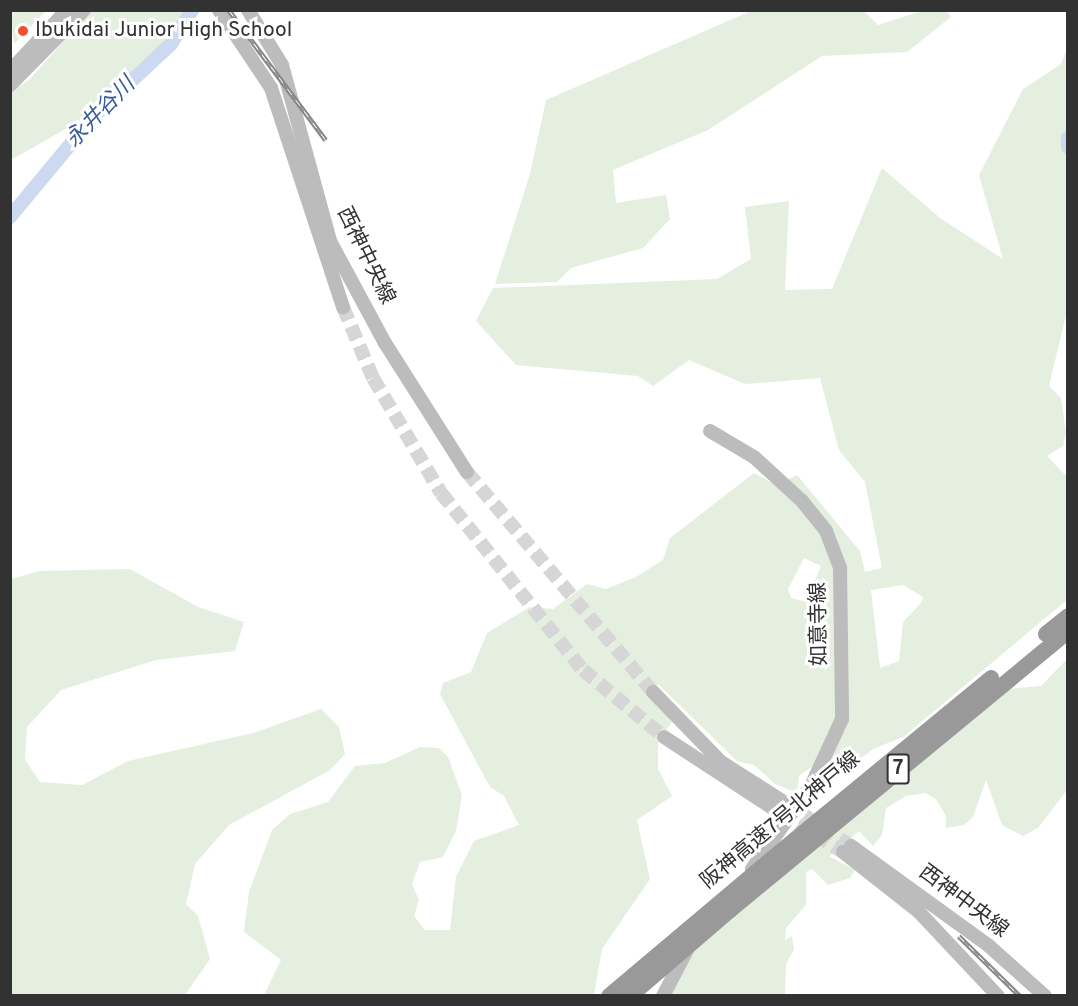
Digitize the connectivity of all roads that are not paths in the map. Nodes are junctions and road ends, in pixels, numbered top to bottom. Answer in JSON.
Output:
{"nodes":[{"id":1,"x":67,"y":10,"type":"edge"},
{"id":2,"x":84,"y":10,"type":"edge"},
{"id":3,"x":219,"y":10,"type":"edge"},
{"id":4,"x":248,"y":10,"type":"edge"},
{"id":5,"x":10,"y":71,"type":"edge"},
{"id":6,"x":10,"y":85,"type":"edge"},
{"id":7,"x":343,"y":306,"type":"tunnel mouth"},
{"id":8,"x":710,"y":431,"type":"dead end"},
{"id":9,"x":467,"y":472,"type":"tunnel mouth"},
{"id":10,"x":1068,"y":616,"type":"edge"},
{"id":11,"x":1068,"y":631,"type":"edge"},
{"id":12,"x":653,"y":692,"type":"tunnel mouth"},
{"id":13,"x":664,"y":737,"type":"tunnel mouth"},
{"id":14,"x":772,"y":853,"type":"junction"},
{"id":15,"x":927,"y":900,"type":"junction"},
{"id":16,"x":933,"y":927,"type":"junction"},
{"id":17,"x":1052,"y":994,"type":"edge"},
{"id":18,"x":609,"y":996,"type":"edge"},
{"id":19,"x":630,"y":996,"type":"edge"},
{"id":20,"x":663,"y":996,"type":"edge"},
{"id":21,"x":989,"y":996,"type":"edge"},
{"id":22,"x":998,"y":996,"type":"edge"}],
"edges":[{"from":1,"to":5,"type":"street"},
{"from":2,"to":6,"type":"street"},
{"from":3,"to":7,"type":"street","name":"西神中央線"},
{"from":4,"to":9,"type":"street","name":"西神中央線"},
{"from":8,"to":14,"type":"street","name":"如意寺線"},
{"from":10,"to":14,"type":"highway","name":"阪神高速7号北神戸線","number":"7"},
{"from":11,"to":19,"type":"highway","name":"阪神高速7号北神戸線","number":"7","bridge":true},
{"from":12,"to":13,"type":"street"},
{"from":14,"to":18,"type":"highway","name":"阪神高速7号北神戸線","number":"7","bridge":true},
{"from":14,"to":20,"type":"street","name":"如意寺線"},
{"from":15,"to":16,"type":"street","name":"西神中央線"},
{"from":15,"to":17,"type":"street"},
{"from":15,"to":17,"type":"street","name":"西神中央線"},
{"from":16,"to":21,"type":"street"},
{"from":16,"to":22,"type":"street","name":"西神中央線"}]}
